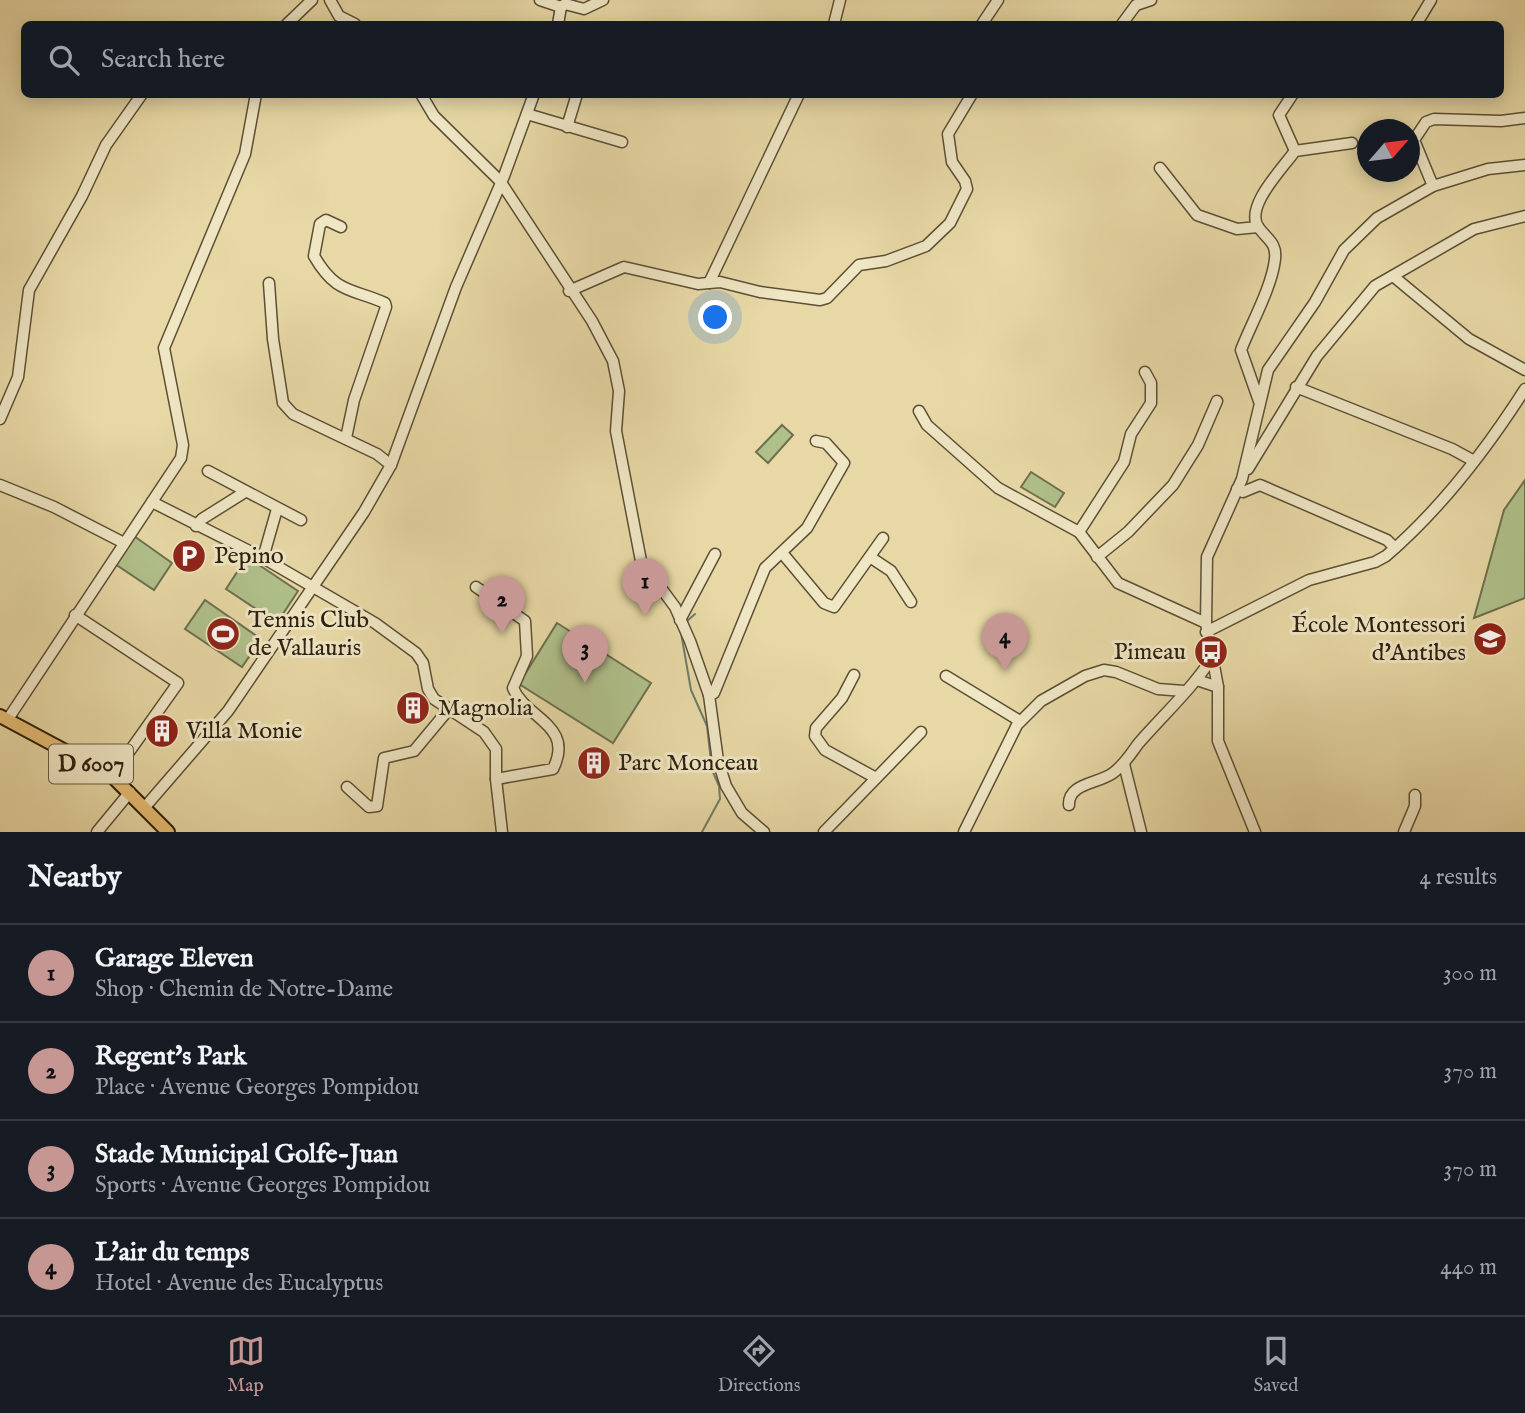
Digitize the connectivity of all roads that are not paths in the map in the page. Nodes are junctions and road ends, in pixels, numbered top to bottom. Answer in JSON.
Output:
{"nodes":[{"id":1,"x":312,"y":0,"type":"edge"},
{"id":2,"x":330,"y":0,"type":"edge"},
{"id":3,"x":540,"y":0,"type":"edge"},
{"id":4,"x":603,"y":0,"type":"edge"},
{"id":5,"x":840,"y":0,"type":"edge"},
{"id":6,"x":998,"y":0,"type":"edge"},
{"id":7,"x":1151,"y":0,"type":"edge"},
{"id":8,"x":1431,"y":0,"type":"edge"},
{"id":9,"x":561,"y":7,"type":"junction"},
{"id":10,"x":289,"y":21,"type":"edge"},
{"id":11,"x":349,"y":21,"type":"edge"},
{"id":12,"x":559,"y":21,"type":"edge"},
{"id":13,"x":835,"y":21,"type":"edge"},
{"id":14,"x":984,"y":21,"type":"edge"},
{"id":15,"x":1124,"y":21,"type":"edge"},
{"id":16,"x":1418,"y":21,"type":"edge"},
{"id":17,"x":139,"y":98,"type":"edge"},
{"id":18,"x":255,"y":98,"type":"edge"},
{"id":19,"x":423,"y":98,"type":"edge"},
{"id":20,"x":533,"y":98,"type":"edge"},
{"id":21,"x":576,"y":98,"type":"edge"},
{"id":22,"x":797,"y":98,"type":"edge"},
{"id":23,"x":970,"y":98,"type":"edge"},
{"id":24,"x":1290,"y":98,"type":"edge"},
{"id":25,"x":527,"y":114,"type":"junction"},
{"id":26,"x":1525,"y":118,"type":"edge"},
{"id":27,"x":567,"y":127,"type":"junction"},
{"id":28,"x":622,"y":142,"type":"dead end"},
{"id":29,"x":1352,"y":143,"type":"dead end"},
{"id":30,"x":1296,"y":151,"type":"junction"},
{"id":31,"x":1525,"y":165,"type":"edge"},
{"id":32,"x":1160,"y":169,"type":"dead end"},
{"id":33,"x":500,"y":181,"type":"junction"},
{"id":34,"x":1433,"y":186,"type":"junction"},
{"id":35,"x":1525,"y":216,"type":"edge"},
{"id":36,"x":341,"y":227,"type":"dead end"},
{"id":37,"x":1258,"y":227,"type":"junction"},
{"id":38,"x":1393,"y":276,"type":"junction"},
{"id":39,"x":709,"y":283,"type":"junction"},
{"id":40,"x":268,"y":284,"type":"dead end"},
{"id":41,"x":569,"y":291,"type":"junction"},
{"id":42,"x":1525,"y":370,"type":"edge"},
{"id":43,"x":1146,"y":372,"type":"dead end"},
{"id":44,"x":1296,"y":387,"type":"junction"},
{"id":45,"x":1525,"y":389,"type":"edge"},
{"id":46,"x":1217,"y":401,"type":"dead end"},
{"id":47,"x":1259,"y":402,"type":"junction"},
{"id":48,"x":919,"y":411,"type":"dead end"},
{"id":49,"x":0,"y":418,"type":"edge"},
{"id":50,"x":346,"y":438,"type":"junction"},
{"id":51,"x":816,"y":441,"type":"dead end"},
{"id":52,"x":1474,"y":461,"type":"junction"},
{"id":53,"x":391,"y":465,"type":"junction"},
{"id":54,"x":208,"y":471,"type":"dead end"},
{"id":55,"x":1242,"y":479,"type":"junction"},
{"id":56,"x":0,"y":485,"type":"edge"},
{"id":57,"x":1237,"y":489,"type":"junction"},
{"id":58,"x":245,"y":492,"type":"junction"},
{"id":59,"x":152,"y":502,"type":"junction"},
{"id":60,"x":277,"y":509,"type":"junction"},
{"id":61,"x":300,"y":520,"type":"dead end"},
{"id":62,"x":196,"y":526,"type":"junction"},
{"id":63,"x":1079,"y":531,"type":"junction"},
{"id":64,"x":883,"y":538,"type":"dead end"},
{"id":65,"x":124,"y":543,"type":"junction"},
{"id":66,"x":1395,"y":548,"type":"junction"},
{"id":67,"x":715,"y":554,"type":"dead end"},
{"id":68,"x":783,"y":554,"type":"junction"},
{"id":69,"x":870,"y":557,"type":"junction"},
{"id":70,"x":1097,"y":557,"type":"junction"},
{"id":71,"x":263,"y":558,"type":"junction"},
{"id":72,"x":311,"y":586,"type":"junction"},
{"id":73,"x":476,"y":587,"type":"dead end"},
{"id":74,"x":911,"y":602,"type":"dead end"},
{"id":75,"x":75,"y":615,"type":"junction"},
{"id":76,"x":1230,"y":618,"type":"junction"},
{"id":77,"x":680,"y":620,"type":"junction"},
{"id":78,"x":1206,"y":624,"type":"junction"},
{"id":79,"x":1212,"y":657,"type":"junction"},
{"id":80,"x":854,"y":675,"type":"dead end"},
{"id":81,"x":946,"y":676,"type":"dead end"},
{"id":82,"x":1198,"y":680,"type":"junction"},
{"id":83,"x":1218,"y":687,"type":"junction"},
{"id":84,"x":1184,"y":691,"type":"junction"},
{"id":85,"x":709,"y":695,"type":"junction"},
{"id":86,"x":449,"y":709,"type":"junction"},
{"id":87,"x":4,"y":718,"type":"edge"},
{"id":88,"x":1020,"y":721,"type":"junction"},
{"id":89,"x":921,"y":732,"type":"dead end"},
{"id":90,"x":1124,"y":764,"type":"junction"},
{"id":91,"x":1112,"y":774,"type":"junction"},
{"id":92,"x":112,"y":776,"type":"junction"},
{"id":93,"x":876,"y":778,"type":"junction"},
{"id":94,"x":496,"y":779,"type":"junction"},
{"id":95,"x":1126,"y":779,"type":"junction"},
{"id":96,"x":347,"y":787,"type":"dead end"},
{"id":97,"x":130,"y":792,"type":"junction"},
{"id":98,"x":1415,"y":795,"type":"dead end"},
{"id":99,"x":1069,"y":805,"type":"dead end"},
{"id":100,"x":145,"y":807,"type":"junction"},
{"id":101,"x":97,"y":832,"type":"edge"},
{"id":102,"x":168,"y":832,"type":"edge"},
{"id":103,"x":502,"y":832,"type":"edge"},
{"id":104,"x":764,"y":832,"type":"edge"},
{"id":105,"x":824,"y":832,"type":"edge"},
{"id":106,"x":964,"y":832,"type":"edge"},
{"id":107,"x":1141,"y":832,"type":"edge"},
{"id":108,"x":1255,"y":832,"type":"edge"},
{"id":109,"x":1404,"y":832,"type":"edge"}],
"edges":[{"from":1,"to":10,"type":"street"},
{"from":2,"to":11,"type":"street"},
{"from":3,"to":9,"type":"street"},
{"from":4,"to":9,"type":"street"},
{"from":5,"to":13,"type":"street"},
{"from":6,"to":14,"type":"street"},
{"from":7,"to":15,"type":"street"},
{"from":8,"to":16,"type":"street"},
{"from":9,"to":12,"type":"street"},
{"from":17,"to":49,"type":"street"},
{"from":18,"to":59,"type":"street"},
{"from":19,"to":33,"type":"street"},
{"from":20,"to":25,"type":"street"},
{"from":21,"to":27,"type":"street"},
{"from":22,"to":39,"type":"street"},
{"from":23,"to":39,"type":"street"},
{"from":24,"to":30,"type":"street"},
{"from":25,"to":27,"type":"street"},
{"from":25,"to":33,"type":"street"},
{"from":26,"to":34,"type":"street"},
{"from":27,"to":28,"type":"street"},
{"from":29,"to":30,"type":"street"},
{"from":30,"to":37,"type":"street"},
{"from":31,"to":34,"type":"street"},
{"from":32,"to":37,"type":"street"},
{"from":33,"to":41,"type":"street"},
{"from":33,"to":53,"type":"street"},
{"from":34,"to":47,"type":"street"},
{"from":35,"to":38,"type":"street"},
{"from":36,"to":50,"type":"street"},
{"from":37,"to":47,"type":"street"},
{"from":38,"to":42,"type":"street"},
{"from":38,"to":44,"type":"street"},
{"from":39,"to":41,"type":"street"},
{"from":40,"to":50,"type":"street"},
{"from":41,"to":77,"type":"street"},
{"from":43,"to":63,"type":"street"},
{"from":44,"to":52,"type":"street"},
{"from":44,"to":55,"type":"street"},
{"from":45,"to":52,"type":"street"},
{"from":46,"to":70,"type":"street"},
{"from":47,"to":55,"type":"street"},
{"from":48,"to":63,"type":"street"},
{"from":50,"to":53,"type":"street"},
{"from":51,"to":68,"type":"street"},
{"from":52,"to":66,"type":"street"},
{"from":53,"to":72,"type":"street"},
{"from":54,"to":58,"type":"street"},
{"from":55,"to":57,"type":"street"},
{"from":56,"to":65,"type":"street"},
{"from":57,"to":66,"type":"street"},
{"from":57,"to":78,"type":"street"},
{"from":58,"to":60,"type":"street"},
{"from":58,"to":62,"type":"street"},
{"from":59,"to":62,"type":"street"},
{"from":59,"to":65,"type":"street"},
{"from":60,"to":61,"type":"street"},
{"from":60,"to":71,"type":"street"},
{"from":62,"to":71,"type":"street"},
{"from":63,"to":70,"type":"street"},
{"from":64,"to":69,"type":"street"},
{"from":65,"to":75,"type":"street"},
{"from":66,"to":76,"type":"street"},
{"from":67,"to":77,"type":"street"},
{"from":68,"to":69,"type":"street"},
{"from":68,"to":85,"type":"street"},
{"from":69,"to":74,"type":"street"},
{"from":70,"to":78,"type":"street"},
{"from":71,"to":72,"type":"street"},
{"from":72,"to":86,"type":"street"},
{"from":72,"to":100,"type":"street"},
{"from":73,"to":94,"type":"street"},
{"from":75,"to":87,"type":"street"},
{"from":75,"to":92,"type":"street"},
{"from":76,"to":78,"type":"street"},
{"from":76,"to":78,"type":"street"},
{"from":77,"to":85,"type":"street"},
{"from":78,"to":79,"type":"street"},
{"from":79,"to":82,"type":"street"},
{"from":79,"to":83,"type":"street"},
{"from":80,"to":93,"type":"street"},
{"from":81,"to":88,"type":"street"},
{"from":82,"to":83,"type":"street"},
{"from":82,"to":84,"type":"street"},
{"from":83,"to":108,"type":"street"},
{"from":84,"to":88,"type":"street"},
{"from":84,"to":90,"type":"street"},
{"from":85,"to":104,"type":"street"},
{"from":86,"to":94,"type":"street"},
{"from":86,"to":96,"type":"street"},
{"from":87,"to":92,"type":"main road","number":"D 6007"},
{"from":88,"to":106,"type":"street"},
{"from":89,"to":93,"type":"street"},
{"from":90,"to":91,"type":"street"},
{"from":90,"to":95,"type":"street"},
{"from":91,"to":95,"type":"street"},
{"from":91,"to":99,"type":"street"},
{"from":92,"to":97,"type":"main road","number":"D 6007"},
{"from":93,"to":105,"type":"street"},
{"from":94,"to":103,"type":"street"},
{"from":95,"to":107,"type":"street"},
{"from":97,"to":100,"type":"main road","number":"D 6007"},
{"from":97,"to":101,"type":"street"},
{"from":98,"to":109,"type":"street"},
{"from":100,"to":102,"type":"main road","number":"D 6007"}]}
